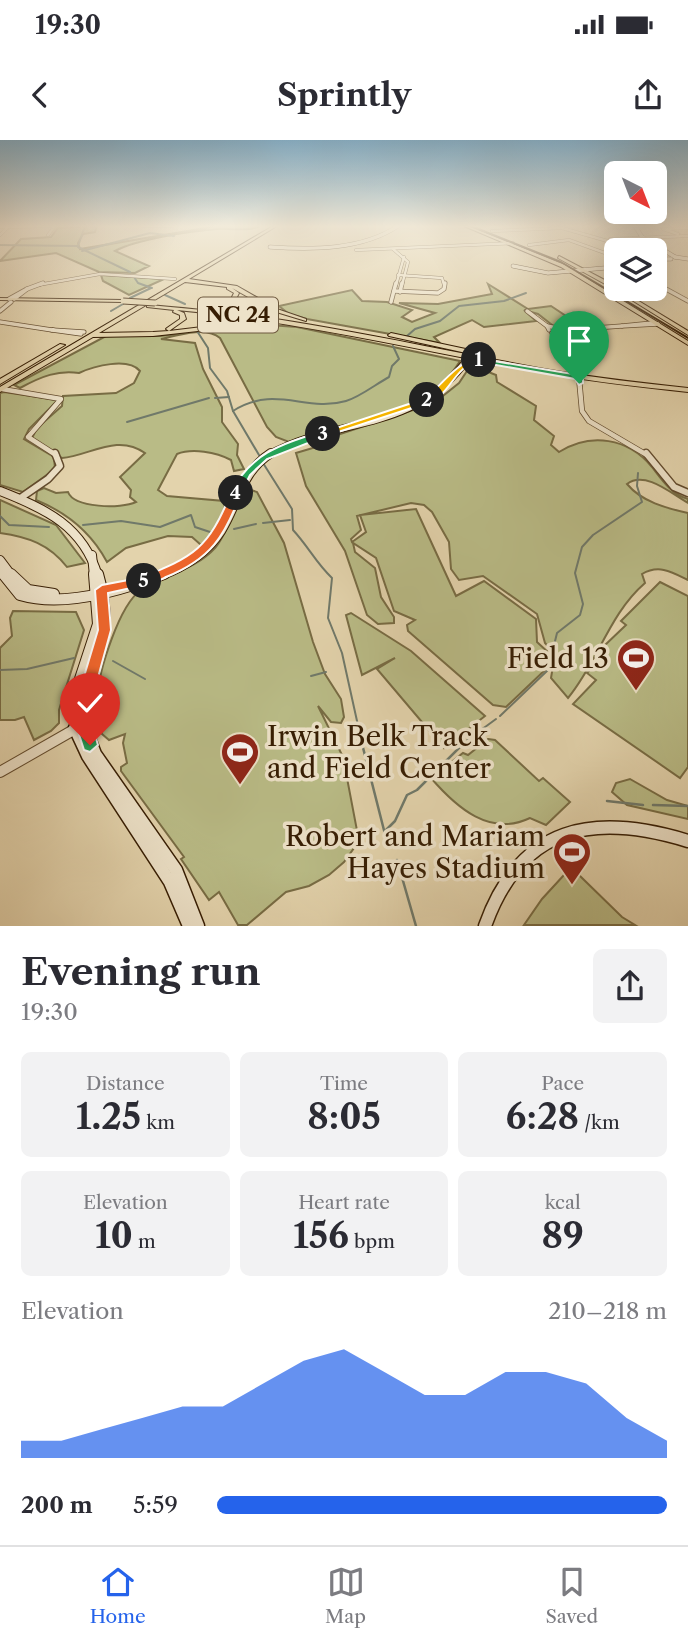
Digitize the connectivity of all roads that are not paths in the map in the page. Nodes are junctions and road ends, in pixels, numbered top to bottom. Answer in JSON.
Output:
{"nodes":[{"id":1,"x":207,"y":263,"type":"edge"},
{"id":2,"x":209,"y":263,"type":"edge"},
{"id":3,"x":402,"y":263,"type":"edge"},
{"id":4,"x":407,"y":263,"type":"edge"},
{"id":5,"x":560,"y":263,"type":"edge"},
{"id":6,"x":563,"y":263,"type":"edge"},
{"id":7,"x":513,"y":266,"type":"dead end"},
{"id":8,"x":604,"y":268,"type":"edge"},
{"id":9,"x":577,"y":270,"type":"junction"},
{"id":10,"x":191,"y":275,"type":"junction"},
{"id":11,"x":398,"y":275,"type":"junction"},
{"id":12,"x":405,"y":275,"type":"junction"},
{"id":13,"x":178,"y":280,"type":"junction"},
{"id":14,"x":192,"y":281,"type":"junction"},
{"id":15,"x":604,"y":283,"type":"edge"},
{"id":16,"x":171,"y":287,"type":"junction"},
{"id":17,"x":667,"y":290,"type":"edge"},
{"id":18,"x":394,"y":291,"type":"junction"},
{"id":19,"x":400,"y":292,"type":"junction"},
{"id":20,"x":688,"y":300,"type":"edge"},
{"id":21,"x":0,"y":301,"type":"edge"},
{"id":22,"x":10,"y":301,"type":"junction"},
{"id":23,"x":635,"y":301,"type":"edge"},
{"id":24,"x":391,"y":302,"type":"dead end"},
{"id":25,"x":121,"y":303,"type":"junction"},
{"id":26,"x":152,"y":305,"type":"junction"},
{"id":27,"x":185,"y":305,"type":"junction"},
{"id":28,"x":0,"y":310,"type":"edge"},
{"id":29,"x":527,"y":311,"type":"dead end"},
{"id":30,"x":0,"y":322,"type":"edge"},
{"id":31,"x":110,"y":323,"type":"junction"},
{"id":32,"x":659,"y":324,"type":"junction"},
{"id":33,"x":672,"y":324,"type":"junction"},
{"id":34,"x":324,"y":327,"type":"junction"},
{"id":35,"x":555,"y":331,"type":"junction"},
{"id":36,"x":112,"y":333,"type":"junction"},
{"id":37,"x":688,"y":333,"type":"edge"},
{"id":38,"x":87,"y":334,"type":"junction"},
{"id":39,"x":391,"y":335,"type":"dead end"},
{"id":40,"x":688,"y":343,"type":"edge"},
{"id":41,"x":489,"y":356,"type":"junction"},
{"id":42,"x":468,"y":361,"type":"junction"},
{"id":43,"x":20,"y":369,"type":"junction"},
{"id":44,"x":565,"y":369,"type":"junction"},
{"id":45,"x":31,"y":371,"type":"junction"},
{"id":46,"x":577,"y":373,"type":"junction"},
{"id":47,"x":688,"y":384,"type":"edge"},
{"id":48,"x":1,"y":387,"type":"edge"},
{"id":49,"x":688,"y":390,"type":"edge"},
{"id":50,"x":0,"y":491,"type":"edge"},
{"id":51,"x":688,"y":493,"type":"edge"},
{"id":52,"x":19,"y":499,"type":"junction"},
{"id":53,"x":0,"y":560,"type":"edge"},
{"id":54,"x":0,"y":570,"type":"edge"},
{"id":55,"x":97,"y":590,"type":"junction"},
{"id":56,"x":79,"y":727,"type":"junction"},
{"id":57,"x":0,"y":772,"type":"edge"},
{"id":58,"x":688,"y":842,"type":"edge"},
{"id":59,"x":189,"y":926,"type":"edge"},
{"id":60,"x":198,"y":926,"type":"edge"},
{"id":61,"x":485,"y":926,"type":"edge"}],
"edges":[{"from":1,"to":13,"type":"main road"},
{"from":2,"to":10,"type":"main road"},
{"from":3,"to":11,"type":"street"},
{"from":4,"to":12,"type":"street"},
{"from":5,"to":9,"type":"main road"},
{"from":6,"to":9,"type":"main road"},
{"from":7,"to":9,"type":"street"},
{"from":8,"to":9,"type":"street"},
{"from":9,"to":15,"type":"main road"},
{"from":9,"to":32,"type":"main road"},
{"from":10,"to":13,"type":"main road"},
{"from":10,"to":14,"type":"main road"},
{"from":11,"to":12,"type":"street"},
{"from":11,"to":18,"type":"street"},
{"from":12,"to":19,"type":"street"},
{"from":12,"to":19,"type":"street"},
{"from":13,"to":14,"type":"main road"},
{"from":13,"to":16,"type":"main road"},
{"from":13,"to":22,"type":"street"},
{"from":13,"to":38,"type":"main road"},
{"from":14,"to":16,"type":"main road"},
{"from":14,"to":27,"type":"main road"},
{"from":14,"to":34,"type":"main road"},
{"from":16,"to":31,"type":"main road"},
{"from":17,"to":20,"type":"street"},
{"from":18,"to":19,"type":"street"},
{"from":18,"to":24,"type":"street"},
{"from":21,"to":22,"type":"main road","number":"NC 24"},
{"from":22,"to":25,"type":"main road","number":"NC 24"},
{"from":22,"to":25,"type":"main road","number":"NC 24"},
{"from":22,"to":28,"type":"street"},
{"from":23,"to":33,"type":"main road"},
{"from":25,"to":26,"type":"main road","number":"NC 24","bridge":true},
{"from":26,"to":27,"type":"main road","number":"NC 24"},
{"from":26,"to":34,"type":"main road","number":"NC 24"},
{"from":26,"to":36,"type":"main road"},
{"from":27,"to":34,"type":"main road","number":"NC 24"},
{"from":29,"to":35,"type":"street"},
{"from":30,"to":38,"type":"street"},
{"from":31,"to":36,"type":"main road"},
{"from":31,"to":38,"type":"main road"},
{"from":32,"to":33,"type":"street"},
{"from":32,"to":35,"type":"street"},
{"from":32,"to":40,"type":"main road"},
{"from":33,"to":37,"type":"main road"},
{"from":34,"to":38,"type":"main road"},
{"from":34,"to":41,"type":"main road","number":"NC 24"},
{"from":34,"to":42,"type":"main road","number":"NC 24"},
{"from":35,"to":46,"type":"street"},
{"from":36,"to":38,"type":"main road"},
{"from":38,"to":43,"type":"main road"},
{"from":38,"to":45,"type":"main road"},
{"from":39,"to":41,"type":"main road"},
{"from":41,"to":44,"type":"main road","number":"NC 24"},
{"from":42,"to":44,"type":"main road"},
{"from":42,"to":46,"type":"main road","number":"NC 24"},
{"from":42,"to":55,"type":"street"},
{"from":43,"to":45,"type":"street"},
{"from":43,"to":48,"type":"main road"},
{"from":44,"to":46,"type":"main road","number":"NC 24"},
{"from":45,"to":48,"type":"main road"},
{"from":46,"to":47,"type":"main road"},
{"from":46,"to":49,"type":"main road","number":"NC 24"},
{"from":46,"to":51,"type":"street"},
{"from":48,"to":52,"type":"street"},
{"from":50,"to":52,"type":"street"},
{"from":52,"to":55,"type":"street"},
{"from":53,"to":55,"type":"street"},
{"from":54,"to":55,"type":"street"},
{"from":55,"to":56,"type":"street"},
{"from":56,"to":57,"type":"street"},
{"from":56,"to":59,"type":"street"},
{"from":56,"to":60,"type":"street"},
{"from":58,"to":61,"type":"street"}]}
